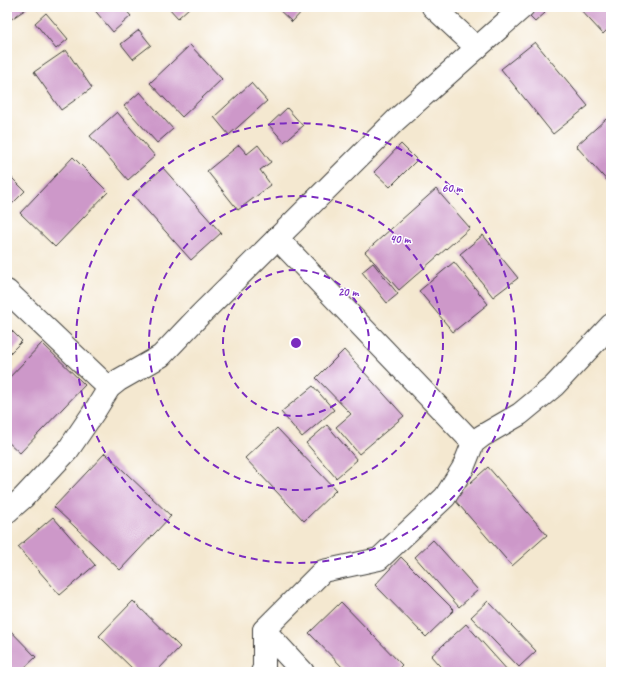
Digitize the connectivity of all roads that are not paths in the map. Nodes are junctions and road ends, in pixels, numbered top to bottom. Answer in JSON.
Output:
{"nodes":[{"id":1,"x":433,"y":7,"type":"edge"},
{"id":2,"x":523,"y":7,"type":"edge"},
{"id":3,"x":477,"y":48,"type":"junction"},
{"id":4,"x":277,"y":238,"type":"junction"},
{"id":5,"x":7,"y":291,"type":"edge"},
{"id":6,"x":611,"y":325,"type":"edge"},
{"id":7,"x":109,"y":388,"type":"junction"},
{"id":8,"x":473,"y":443,"type":"junction"},
{"id":9,"x":7,"y":512,"type":"edge"},
{"id":10,"x":264,"y":630,"type":"junction"},
{"id":11,"x":262,"y":672,"type":"edge"},
{"id":12,"x":303,"y":672,"type":"edge"}],
"edges":[{"from":1,"to":3,"type":"street"},
{"from":2,"to":3,"type":"street"},
{"from":3,"to":4,"type":"street"},
{"from":4,"to":7,"type":"street"},
{"from":4,"to":8,"type":"street"},
{"from":5,"to":7,"type":"street"},
{"from":6,"to":8,"type":"street"},
{"from":7,"to":9,"type":"street"},
{"from":8,"to":10,"type":"street"},
{"from":10,"to":11,"type":"street"},
{"from":10,"to":12,"type":"street"}]}
